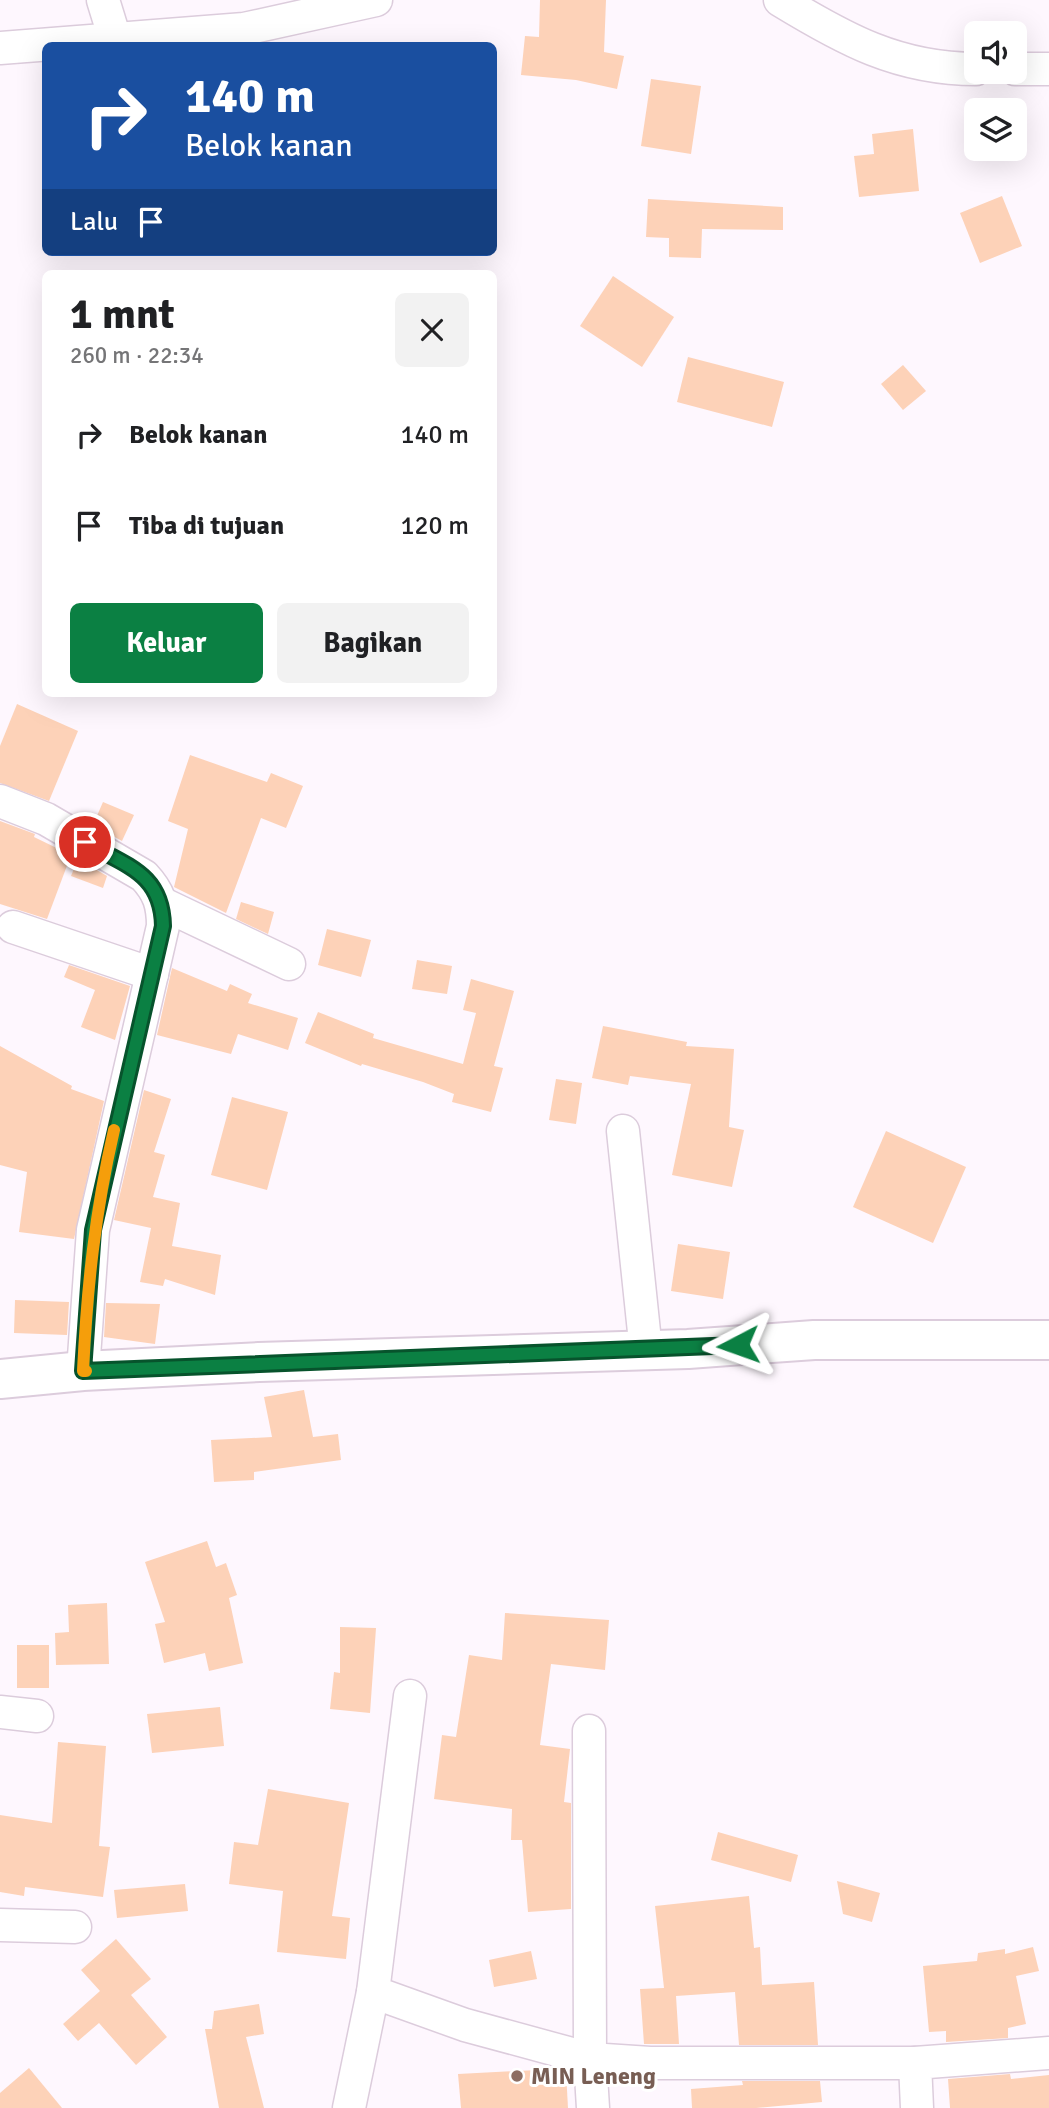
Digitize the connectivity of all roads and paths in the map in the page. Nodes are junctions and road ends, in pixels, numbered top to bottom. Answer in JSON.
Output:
{"nodes":[{"id":1,"x":103,"y":0,"type":"edge"},
{"id":2,"x":376,"y":0,"type":"edge"},
{"id":3,"x":779,"y":0,"type":"edge"},
{"id":4,"x":115,"y":39,"type":"junction"},
{"id":5,"x":77,"y":42,"type":"edge"},
{"id":6,"x":42,"y":45,"type":"edge"},
{"id":7,"x":0,"y":48,"type":"edge"},
{"id":8,"x":964,"y":69,"type":"edge"},
{"id":9,"x":1027,"y":69,"type":"edge"},
{"id":10,"x":1049,"y":69,"type":"edge"},
{"id":11,"x":0,"y":801,"type":"edge"},
{"id":12,"x":163,"y":904,"type":"junction"},
{"id":13,"x":13,"y":927,"type":"dead end"},
{"id":14,"x":289,"y":964,"type":"dead end"},
{"id":15,"x":152,"y":974,"type":"junction"},
{"id":16,"x":623,"y":1131,"type":"dead end"},
{"id":17,"x":1049,"y":1339,"type":"edge"},
{"id":18,"x":646,"y":1351,"type":"junction"},
{"id":19,"x":83,"y":1371,"type":"junction"},
{"id":20,"x":0,"y":1379,"type":"edge"},
{"id":21,"x":410,"y":1696,"type":"dead end"},
{"id":22,"x":0,"y":1712,"type":"edge"},
{"id":23,"x":37,"y":1716,"type":"dead end"},
{"id":24,"x":589,"y":1731,"type":"dead end"},
{"id":25,"x":0,"y":1925,"type":"edge"},
{"id":26,"x":75,"y":1927,"type":"dead end"},
{"id":27,"x":373,"y":1992,"type":"junction"},
{"id":28,"x":1049,"y":2053,"type":"edge"},
{"id":29,"x":590,"y":2059,"type":"junction"},
{"id":30,"x":915,"y":2063,"type":"junction"},
{"id":31,"x":349,"y":2108,"type":"edge"},
{"id":32,"x":593,"y":2108,"type":"edge"},
{"id":33,"x":917,"y":2108,"type":"edge"}],
"edges":[{"from":1,"to":4,"type":"street"},
{"from":2,"to":4,"type":"street"},
{"from":3,"to":8,"type":"street"},
{"from":4,"to":5,"type":"street"},
{"from":6,"to":7,"type":"street"},
{"from":9,"to":10,"type":"street"},
{"from":11,"to":12,"type":"street"},
{"from":12,"to":14,"type":"street"},
{"from":12,"to":15,"type":"street"},
{"from":13,"to":15,"type":"street"},
{"from":15,"to":19,"type":"street"},
{"from":16,"to":18,"type":"street"},
{"from":17,"to":18,"type":"street"},
{"from":18,"to":19,"type":"street"},
{"from":19,"to":20,"type":"street"},
{"from":21,"to":27,"type":"street"},
{"from":22,"to":23,"type":"street"},
{"from":24,"to":29,"type":"street"},
{"from":25,"to":26,"type":"street"},
{"from":27,"to":29,"type":"street"},
{"from":27,"to":31,"type":"street"},
{"from":28,"to":30,"type":"street"},
{"from":29,"to":30,"type":"street"},
{"from":29,"to":32,"type":"street"},
{"from":30,"to":33,"type":"street"}]}
